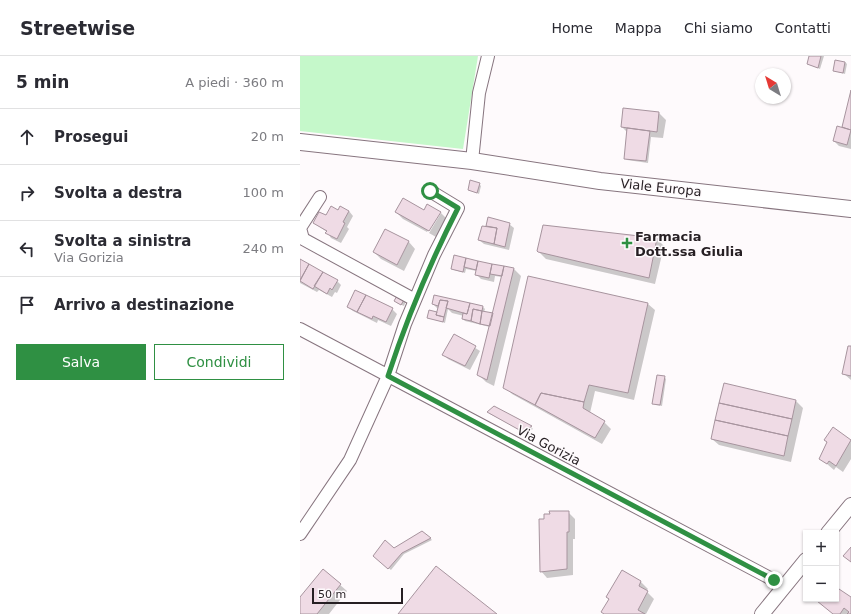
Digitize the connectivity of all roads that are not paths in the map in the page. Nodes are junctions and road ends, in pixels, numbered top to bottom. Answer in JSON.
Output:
{"nodes":[{"id":1,"x":488,"y":56,"type":"edge"},
{"id":2,"x":300,"y":142,"type":"edge"},
{"id":3,"x":472,"y":162,"type":"junction"},
{"id":4,"x":430,"y":191,"type":"dead end"},
{"id":5,"x":320,"y":197,"type":"dead end"},
{"id":6,"x":851,"y":209,"type":"edge"},
{"id":7,"x":300,"y":228,"type":"edge"},
{"id":8,"x":415,"y":300,"type":"junction"},
{"id":9,"x":300,"y":329,"type":"edge"},
{"id":10,"x":388,"y":376,"type":"junction"},
{"id":11,"x":851,"y":505,"type":"edge"},
{"id":12,"x":830,"y":530,"type":"edge"},
{"id":13,"x":300,"y":534,"type":"edge"},
{"id":14,"x":803,"y":564,"type":"edge"},
{"id":15,"x":785,"y":586,"type":"junction"},
{"id":16,"x":762,"y":614,"type":"edge"}],
"edges":[{"from":1,"to":3,"type":"street"},
{"from":2,"to":3,"type":"main road","name":"Viale Europa"},
{"from":3,"to":6,"type":"main road","name":"Viale Europa"},
{"from":4,"to":8,"type":"street"},
{"from":5,"to":7,"type":"street"},
{"from":7,"to":8,"type":"street"},
{"from":8,"to":10,"type":"street"},
{"from":9,"to":10,"type":"street","name":"Via Gorizia"},
{"from":10,"to":13,"type":"street"},
{"from":10,"to":15,"type":"street","name":"Via Gorizia"},
{"from":11,"to":12,"type":"street"},
{"from":14,"to":15,"type":"street"},
{"from":15,"to":16,"type":"street"}]}
